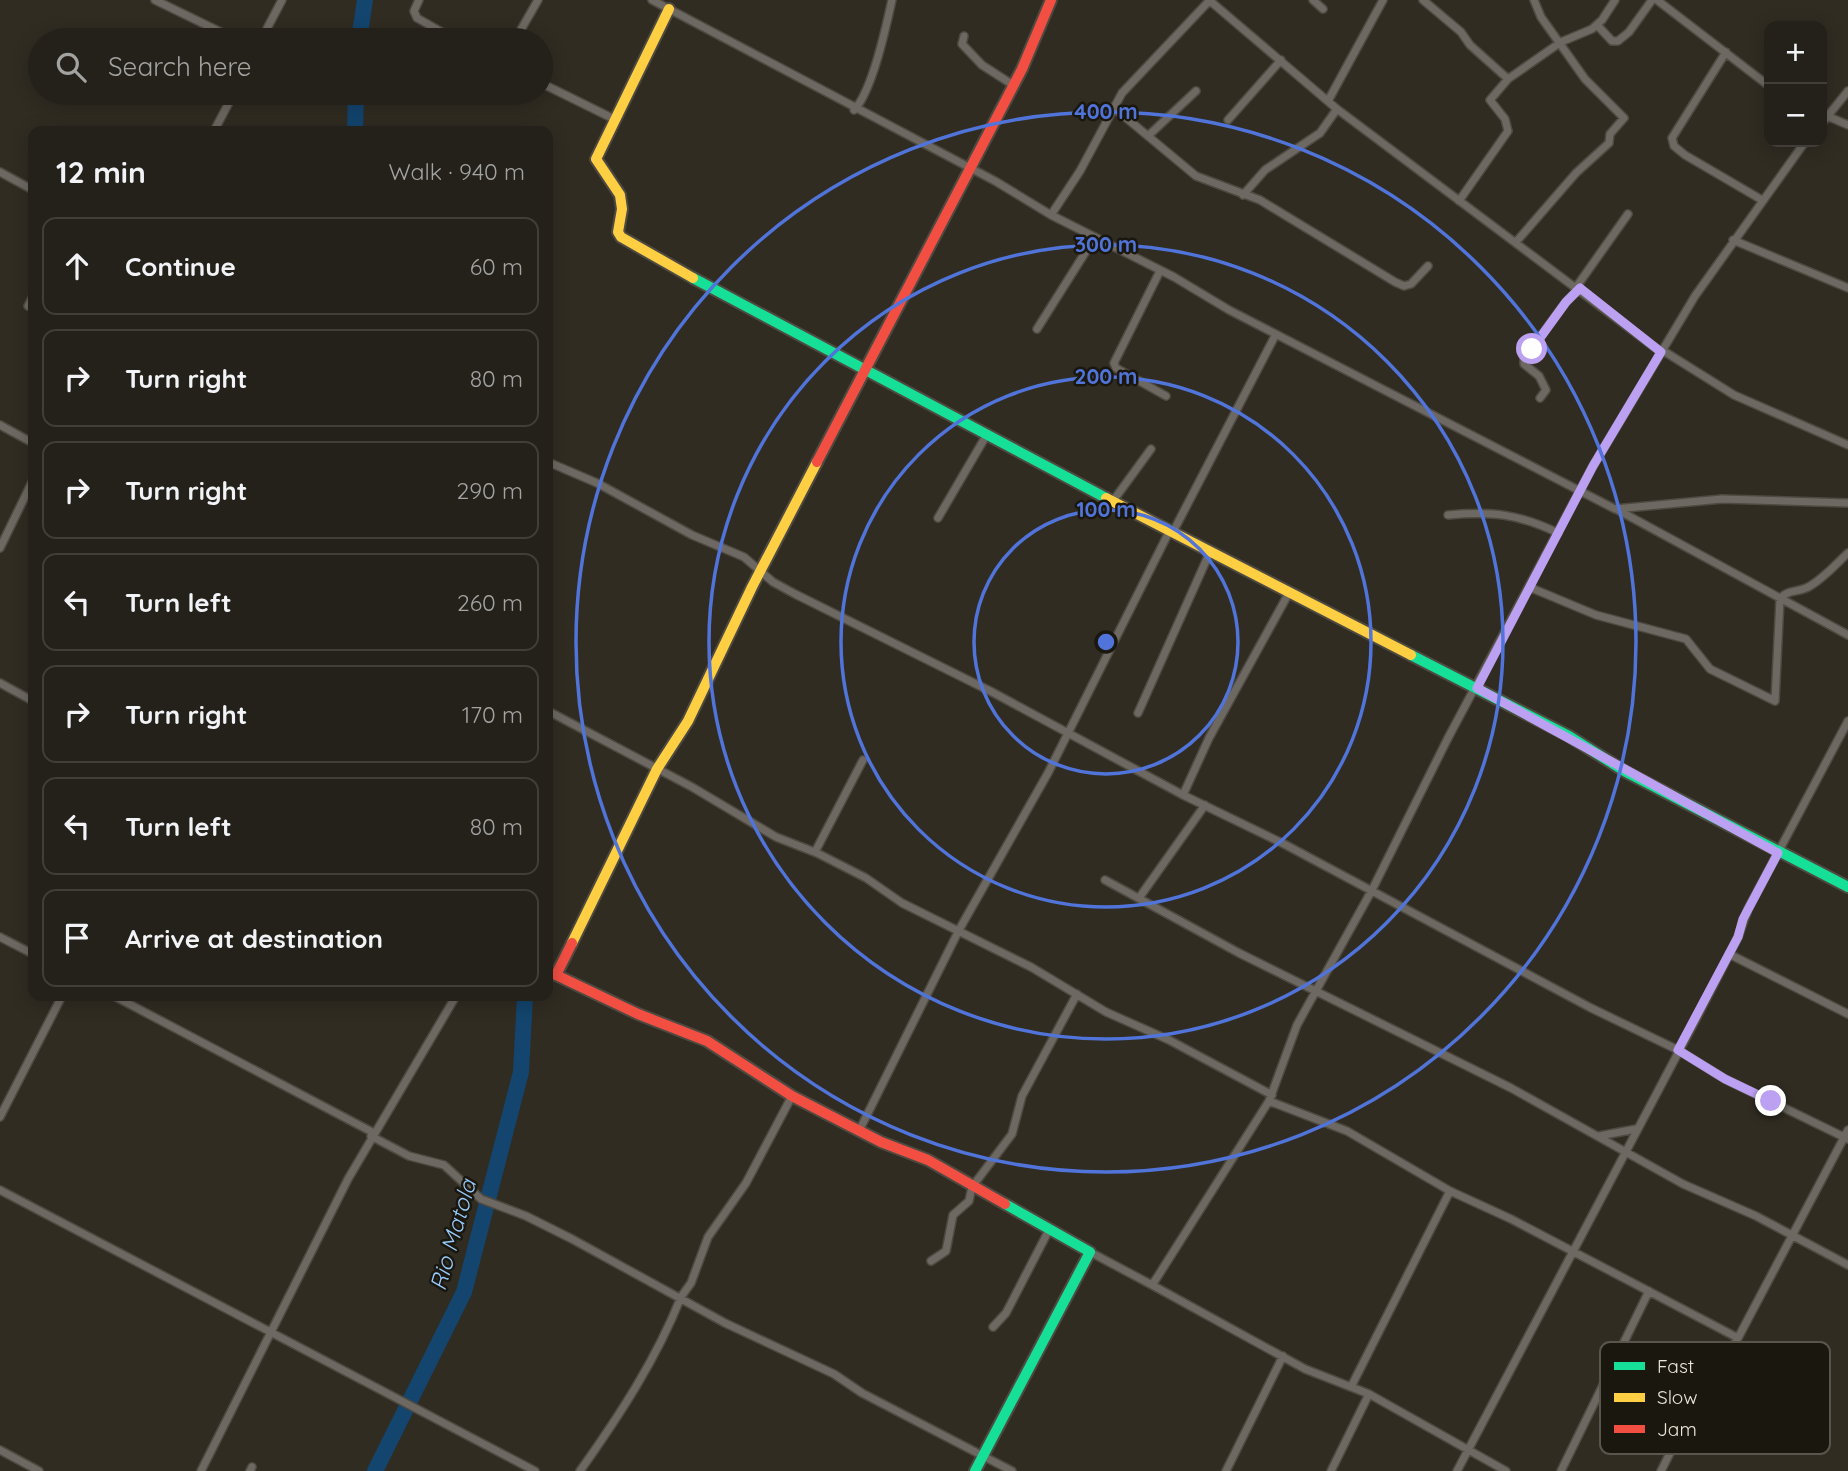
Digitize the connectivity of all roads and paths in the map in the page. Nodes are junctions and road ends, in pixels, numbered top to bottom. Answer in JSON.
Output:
{"nodes":[{"id":1,"x":155,"y":0,"type":"edge"},
{"id":2,"x":282,"y":0,"type":"edge"},
{"id":3,"x":419,"y":0,"type":"edge"},
{"id":4,"x":538,"y":0,"type":"edge"},
{"id":5,"x":652,"y":0,"type":"edge"},
{"id":6,"x":892,"y":0,"type":"edge"},
{"id":7,"x":1051,"y":0,"type":"edge"},
{"id":8,"x":1210,"y":0,"type":"edge"},
{"id":9,"x":1313,"y":0,"type":"edge"},
{"id":10,"x":1383,"y":0,"type":"edge"},
{"id":11,"x":1423,"y":0,"type":"edge"},
{"id":12,"x":1534,"y":0,"type":"edge"},
{"id":13,"x":1615,"y":0,"type":"edge"},
{"id":14,"x":1659,"y":1,"type":"edge"},
{"id":15,"x":669,"y":9,"type":"junction"},
{"id":16,"x":1323,"y":9,"type":"dead end"},
{"id":17,"x":1597,"y":25,"type":"junction"},
{"id":18,"x":212,"y":28,"type":"edge"},
{"id":19,"x":267,"y":28,"type":"edge"},
{"id":20,"x":435,"y":28,"type":"edge"},
{"id":21,"x":522,"y":28,"type":"edge"},
{"id":22,"x":964,"y":36,"type":"dead end"},
{"id":23,"x":1561,"y":42,"type":"junction"},
{"id":24,"x":1726,"y":52,"type":"junction"},
{"id":25,"x":1281,"y":60,"type":"junction"},
{"id":26,"x":1508,"y":79,"type":"junction"},
{"id":27,"x":1766,"y":84,"type":"edge"},
{"id":28,"x":1013,"y":85,"type":"junction"},
{"id":29,"x":553,"y":89,"type":"edge"},
{"id":30,"x":1196,"y":91,"type":"dead end"},
{"id":31,"x":1848,"y":91,"type":"edge"},
{"id":32,"x":1328,"y":101,"type":"junction"},
{"id":33,"x":861,"y":103,"type":"junction"},
{"id":34,"x":228,"y":105,"type":"edge"},
{"id":35,"x":1113,"y":107,"type":"junction"},
{"id":36,"x":1337,"y":109,"type":"junction"},
{"id":37,"x":854,"y":110,"type":"junction"},
{"id":38,"x":866,"y":115,"type":"junction"},
{"id":39,"x":1827,"y":117,"type":"edge"},
{"id":40,"x":616,"y":120,"type":"junction"},
{"id":41,"x":1228,"y":120,"type":"dead end"},
{"id":42,"x":1827,"y":120,"type":"edge"},
{"id":43,"x":1848,"y":125,"type":"edge"},
{"id":44,"x":217,"y":126,"type":"edge"},
{"id":45,"x":1148,"y":136,"type":"junction"},
{"id":46,"x":1801,"y":147,"type":"edge"},
{"id":47,"x":970,"y":169,"type":"junction"},
{"id":48,"x":0,"y":172,"type":"edge"},
{"id":49,"x":28,"y":187,"type":"edge"},
{"id":50,"x":1243,"y":195,"type":"junction"},
{"id":51,"x":1762,"y":200,"type":"junction"},
{"id":52,"x":1459,"y":201,"type":"junction"},
{"id":53,"x":1629,"y":214,"type":"dead end"},
{"id":54,"x":1051,"y":215,"type":"junction"},
{"id":55,"x":1095,"y":237,"type":"junction"},
{"id":56,"x":1733,"y":240,"type":"junction"},
{"id":57,"x":1516,"y":242,"type":"junction"},
{"id":58,"x":1427,"y":266,"type":"dead end"},
{"id":59,"x":1160,"y":271,"type":"junction"},
{"id":60,"x":1578,"y":287,"type":"junction"},
{"id":61,"x":1848,"y":288,"type":"edge"},
{"id":62,"x":1037,"y":329,"type":"dead end"},
{"id":63,"x":1276,"y":334,"type":"junction"},
{"id":64,"x":1662,"y":351,"type":"junction"},
{"id":65,"x":866,"y":369,"type":"junction"},
{"id":66,"x":1166,"y":396,"type":"dead end"},
{"id":67,"x":1540,"y":398,"type":"dead end"},
{"id":68,"x":0,"y":425,"type":"edge"},
{"id":69,"x":986,"y":436,"type":"junction"},
{"id":70,"x":28,"y":440,"type":"edge"},
{"id":71,"x":1848,"y":445,"type":"edge"},
{"id":72,"x":1151,"y":449,"type":"dead end"},
{"id":73,"x":553,"y":464,"type":"edge"},
{"id":74,"x":1580,"y":489,"type":"junction"},
{"id":75,"x":28,"y":490,"type":"edge"},
{"id":76,"x":1113,"y":501,"type":"junction"},
{"id":77,"x":1848,"y":503,"type":"edge"},
{"id":78,"x":1615,"y":509,"type":"junction"},
{"id":79,"x":1448,"y":514,"type":"dead end"},
{"id":80,"x":938,"y":519,"type":"dead end"},
{"id":81,"x":1171,"y":531,"type":"junction"},
{"id":82,"x":1558,"y":533,"type":"junction"},
{"id":83,"x":0,"y":548,"type":"edge"},
{"id":84,"x":1210,"y":552,"type":"junction"},
{"id":85,"x":1848,"y":553,"type":"edge"},
{"id":86,"x":761,"y":571,"type":"junction"},
{"id":87,"x":1529,"y":587,"type":"junction"},
{"id":88,"x":1290,"y":591,"type":"junction"},
{"id":89,"x":1780,"y":599,"type":"junction"},
{"id":90,"x":1848,"y":635,"type":"edge"},
{"id":91,"x":0,"y":683,"type":"edge"},
{"id":92,"x":1477,"y":688,"type":"junction"},
{"id":93,"x":28,"y":698,"type":"edge"},
{"id":94,"x":1138,"y":713,"type":"dead end"},
{"id":95,"x":553,"y":714,"type":"edge"},
{"id":96,"x":1848,"y":721,"type":"edge"},
{"id":97,"x":1067,"y":732,"type":"junction"},
{"id":98,"x":1839,"y":738,"type":"junction"},
{"id":99,"x":1848,"y":743,"type":"edge"},
{"id":100,"x":863,"y":760,"type":"dead end"},
{"id":101,"x":657,"y":769,"type":"junction"},
{"id":102,"x":1183,"y":795,"type":"junction"},
{"id":103,"x":1205,"y":805,"type":"junction"},
{"id":104,"x":815,"y":852,"type":"junction"},
{"id":105,"x":1778,"y":853,"type":"junction"},
{"id":106,"x":1105,"y":880,"type":"dead end"},
{"id":107,"x":1848,"y":887,"type":"edge"},
{"id":108,"x":1372,"y":890,"type":"junction"},
{"id":109,"x":1139,"y":898,"type":"junction"},
{"id":110,"x":959,"y":930,"type":"junction"},
{"id":111,"x":0,"y":937,"type":"edge"},
{"id":112,"x":28,"y":951,"type":"edge"},
{"id":113,"x":1729,"y":954,"type":"junction"},
{"id":114,"x":553,"y":972,"type":"edge"},
{"id":115,"x":553,"y":974,"type":"edge"},
{"id":116,"x":1317,"y":990,"type":"junction"},
{"id":117,"x":1077,"y":994,"type":"junction"},
{"id":118,"x":59,"y":1001,"type":"edge"},
{"id":119,"x":123,"y":1001,"type":"edge"},
{"id":120,"x":453,"y":1001,"type":"edge"},
{"id":121,"x":1848,"y":1014,"type":"edge"},
{"id":122,"x":1678,"y":1050,"type":"junction"},
{"id":123,"x":1276,"y":1084,"type":"junction"},
{"id":124,"x":1260,"y":1087,"type":"junction"},
{"id":125,"x":792,"y":1096,"type":"junction"},
{"id":126,"x":1270,"y":1098,"type":"junction"},
{"id":127,"x":0,"y":1117,"type":"edge"},
{"id":128,"x":860,"y":1129,"type":"junction"},
{"id":129,"x":1636,"y":1129,"type":"junction"},
{"id":130,"x":373,"y":1135,"type":"junction"},
{"id":131,"x":1847,"y":1135,"type":"edge"},
{"id":132,"x":1599,"y":1136,"type":"junction"},
{"id":133,"x":1624,"y":1152,"type":"junction"},
{"id":134,"x":972,"y":1186,"type":"junction"},
{"id":135,"x":0,"y":1190,"type":"edge"},
{"id":136,"x":1450,"y":1191,"type":"junction"},
{"id":137,"x":1049,"y":1230,"type":"junction"},
{"id":138,"x":1792,"y":1235,"type":"junction"},
{"id":139,"x":1573,"y":1251,"type":"junction"},
{"id":140,"x":1090,"y":1252,"type":"junction"},
{"id":141,"x":931,"y":1261,"type":"dead end"},
{"id":142,"x":1848,"y":1265,"type":"edge"},
{"id":143,"x":1152,"y":1285,"type":"junction"},
{"id":144,"x":1649,"y":1291,"type":"junction"},
{"id":145,"x":681,"y":1297,"type":"junction"},
{"id":146,"x":993,"y":1327,"type":"dead end"},
{"id":147,"x":272,"y":1334,"type":"junction"},
{"id":148,"x":1738,"y":1338,"type":"junction"},
{"id":149,"x":1624,"y":1342,"type":"edge"},
{"id":150,"x":1736,"y":1342,"type":"edge"},
{"id":151,"x":1283,"y":1356,"type":"junction"},
{"id":152,"x":1351,"y":1387,"type":"junction"},
{"id":153,"x":1600,"y":1391,"type":"edge"},
{"id":154,"x":1369,"y":1394,"type":"junction"},
{"id":155,"x":0,"y":1450,"type":"edge"},
{"id":156,"x":1467,"y":1452,"type":"junction"},
{"id":157,"x":1670,"y":1454,"type":"edge"},
{"id":158,"x":984,"y":1455,"type":"junction"},
{"id":159,"x":39,"y":1471,"type":"edge"},
{"id":160,"x":201,"y":1471,"type":"edge"},
{"id":161,"x":535,"y":1471,"type":"edge"},
{"id":162,"x":580,"y":1471,"type":"edge"},
{"id":163,"x":975,"y":1471,"type":"edge"},
{"id":164,"x":1012,"y":1471,"type":"edge"},
{"id":165,"x":1226,"y":1471,"type":"edge"},
{"id":166,"x":1331,"y":1471,"type":"edge"},
{"id":167,"x":1457,"y":1471,"type":"edge"},
{"id":168,"x":1506,"y":1471,"type":"edge"},
{"id":169,"x":1561,"y":1471,"type":"edge"},
{"id":170,"x":1661,"y":1471,"type":"edge"}],
"edges":[{"from":1,"to":18,"type":"street"},
{"from":2,"to":19,"type":"street"},
{"from":3,"to":20,"type":"street"},
{"from":4,"to":21,"type":"street"},
{"from":5,"to":15,"type":"street"},
{"from":6,"to":33,"type":"street"},
{"from":7,"to":28,"type":"street"},
{"from":8,"to":25,"type":"street"},
{"from":8,"to":35,"type":"street"},
{"from":9,"to":16,"type":"street"},
{"from":10,"to":32,"type":"street"},
{"from":11,"to":26,"type":"street"},
{"from":12,"to":23,"type":"street"},
{"from":13,"to":17,"type":"street"},
{"from":14,"to":17,"type":"street"},
{"from":14,"to":24,"type":"street"},
{"from":15,"to":37,"type":"street"},
{"from":15,"to":40,"type":"street"},
{"from":17,"to":23,"type":"street"},
{"from":22,"to":28,"type":"street"},
{"from":23,"to":26,"type":"street"},
{"from":23,"to":57,"type":"street"},
{"from":24,"to":27,"type":"street"},
{"from":24,"to":51,"type":"street"},
{"from":25,"to":32,"type":"street"},
{"from":25,"to":41,"type":"street"},
{"from":26,"to":52,"type":"street"},
{"from":28,"to":47,"type":"street"},
{"from":29,"to":40,"type":"street"},
{"from":30,"to":45,"type":"street"},
{"from":31,"to":39,"type":"street"},
{"from":32,"to":36,"type":"street"},
{"from":33,"to":37,"type":"street"},
{"from":33,"to":38,"type":"street"},
{"from":34,"to":44,"type":"street"},
{"from":35,"to":45,"type":"street"},
{"from":35,"to":54,"type":"street"},
{"from":36,"to":50,"type":"street"},
{"from":36,"to":52,"type":"street"},
{"from":37,"to":38,"type":"street"},
{"from":38,"to":47,"type":"street"},
{"from":40,"to":65,"type":"street"},
{"from":42,"to":43,"type":"street"},
{"from":45,"to":50,"type":"street"},
{"from":46,"to":51,"type":"street"},
{"from":47,"to":54,"type":"street"},
{"from":47,"to":65,"type":"street"},
{"from":48,"to":49,"type":"street"},
{"from":50,"to":58,"type":"street"},
{"from":51,"to":56,"type":"street"},
{"from":52,"to":57,"type":"street"},
{"from":53,"to":60,"type":"street"},
{"from":54,"to":55,"type":"street"},
{"from":55,"to":59,"type":"street"},
{"from":55,"to":62,"type":"street"},
{"from":56,"to":61,"type":"street"},
{"from":56,"to":64,"type":"street"},
{"from":57,"to":60,"type":"street"},
{"from":59,"to":63,"type":"street"},
{"from":59,"to":66,"type":"street"},
{"from":60,"to":64,"type":"street"},
{"from":60,"to":67,"type":"street"},
{"from":63,"to":74,"type":"street"},
{"from":63,"to":81,"type":"street"},
{"from":64,"to":71,"type":"street"},
{"from":64,"to":74,"type":"street"},
{"from":65,"to":69,"type":"street"},
{"from":65,"to":86,"type":"street"},
{"from":68,"to":70,"type":"street"},
{"from":69,"to":76,"type":"street"},
{"from":69,"to":80,"type":"street"},
{"from":72,"to":76,"type":"street"},
{"from":73,"to":86,"type":"street"},
{"from":74,"to":78,"type":"street"},
{"from":74,"to":82,"type":"street"},
{"from":75,"to":83,"type":"street"},
{"from":76,"to":81,"type":"street"},
{"from":77,"to":78,"type":"street"},
{"from":78,"to":89,"type":"street"},
{"from":79,"to":82,"type":"street"},
{"from":81,"to":84,"type":"street"},
{"from":81,"to":97,"type":"street"},
{"from":82,"to":87,"type":"street"},
{"from":84,"to":88,"type":"street"},
{"from":84,"to":94,"type":"street"},
{"from":85,"to":89,"type":"street"},
{"from":86,"to":97,"type":"street"},
{"from":86,"to":101,"type":"street"},
{"from":87,"to":89,"type":"street"},
{"from":87,"to":92,"type":"street"},
{"from":88,"to":92,"type":"street"},
{"from":88,"to":102,"type":"street"},
{"from":89,"to":90,"type":"street"},
{"from":91,"to":93,"type":"street"},
{"from":92,"to":105,"type":"street"},
{"from":92,"to":108,"type":"street"},
{"from":95,"to":101,"type":"street"},
{"from":96,"to":98,"type":"street"},
{"from":97,"to":102,"type":"street"},
{"from":97,"to":110,"type":"street"},
{"from":98,"to":99,"type":"street"},
{"from":98,"to":105,"type":"street"},
{"from":100,"to":104,"type":"street"},
{"from":101,"to":104,"type":"street"},
{"from":101,"to":114,"type":"street"},
{"from":102,"to":103,"type":"street"},
{"from":103,"to":108,"type":"street"},
{"from":103,"to":109,"type":"street"},
{"from":104,"to":110,"type":"street"},
{"from":105,"to":107,"type":"street"},
{"from":105,"to":113,"type":"street"},
{"from":106,"to":109,"type":"street"},
{"from":108,"to":116,"type":"street"},
{"from":108,"to":122,"type":"street"},
{"from":109,"to":116,"type":"street"},
{"from":110,"to":117,"type":"street"},
{"from":110,"to":128,"type":"street"},
{"from":111,"to":112,"type":"street"},
{"from":113,"to":121,"type":"street"},
{"from":113,"to":122,"type":"street"},
{"from":115,"to":125,"type":"street"},
{"from":116,"to":123,"type":"street"},
{"from":116,"to":132,"type":"street"},
{"from":117,"to":124,"type":"street"},
{"from":117,"to":134,"type":"street"},
{"from":118,"to":127,"type":"street"},
{"from":119,"to":130,"type":"street"},
{"from":120,"to":130,"type":"street"},
{"from":122,"to":129,"type":"street"},
{"from":122,"to":131,"type":"street"},
{"from":123,"to":124,"type":"street"},
{"from":123,"to":126,"type":"street"},
{"from":124,"to":126,"type":"street"},
{"from":125,"to":128,"type":"street"},
{"from":125,"to":145,"type":"street"},
{"from":126,"to":136,"type":"street"},
{"from":126,"to":143,"type":"street"},
{"from":128,"to":134,"type":"street"},
{"from":129,"to":132,"type":"street"},
{"from":129,"to":133,"type":"street"},
{"from":130,"to":145,"type":"street"},
{"from":130,"to":147,"type":"street"},
{"from":131,"to":138,"type":"street"},
{"from":132,"to":133,"type":"street"},
{"from":133,"to":138,"type":"street"},
{"from":133,"to":139,"type":"street"},
{"from":134,"to":137,"type":"street"},
{"from":134,"to":141,"type":"street"},
{"from":135,"to":147,"type":"street"},
{"from":136,"to":139,"type":"street"},
{"from":136,"to":152,"type":"street"},
{"from":137,"to":140,"type":"street"},
{"from":137,"to":146,"type":"street"},
{"from":138,"to":142,"type":"street"},
{"from":138,"to":148,"type":"street"},
{"from":139,"to":144,"type":"street"},
{"from":139,"to":156,"type":"street"},
{"from":140,"to":143,"type":"street"},
{"from":140,"to":158,"type":"street"},
{"from":143,"to":151,"type":"street"},
{"from":144,"to":148,"type":"street"},
{"from":144,"to":149,"type":"street"},
{"from":145,"to":158,"type":"street"},
{"from":145,"to":162,"type":"street"},
{"from":147,"to":160,"type":"street"},
{"from":147,"to":161,"type":"street"},
{"from":148,"to":150,"type":"street"},
{"from":151,"to":152,"type":"street"},
{"from":151,"to":165,"type":"street"},
{"from":152,"to":154,"type":"street"},
{"from":153,"to":169,"type":"street"},
{"from":154,"to":156,"type":"street"},
{"from":154,"to":166,"type":"street"},
{"from":155,"to":159,"type":"street"},
{"from":156,"to":167,"type":"street"},
{"from":156,"to":168,"type":"street"},
{"from":157,"to":170,"type":"street"},
{"from":158,"to":163,"type":"street"},
{"from":158,"to":164,"type":"street"}]}
